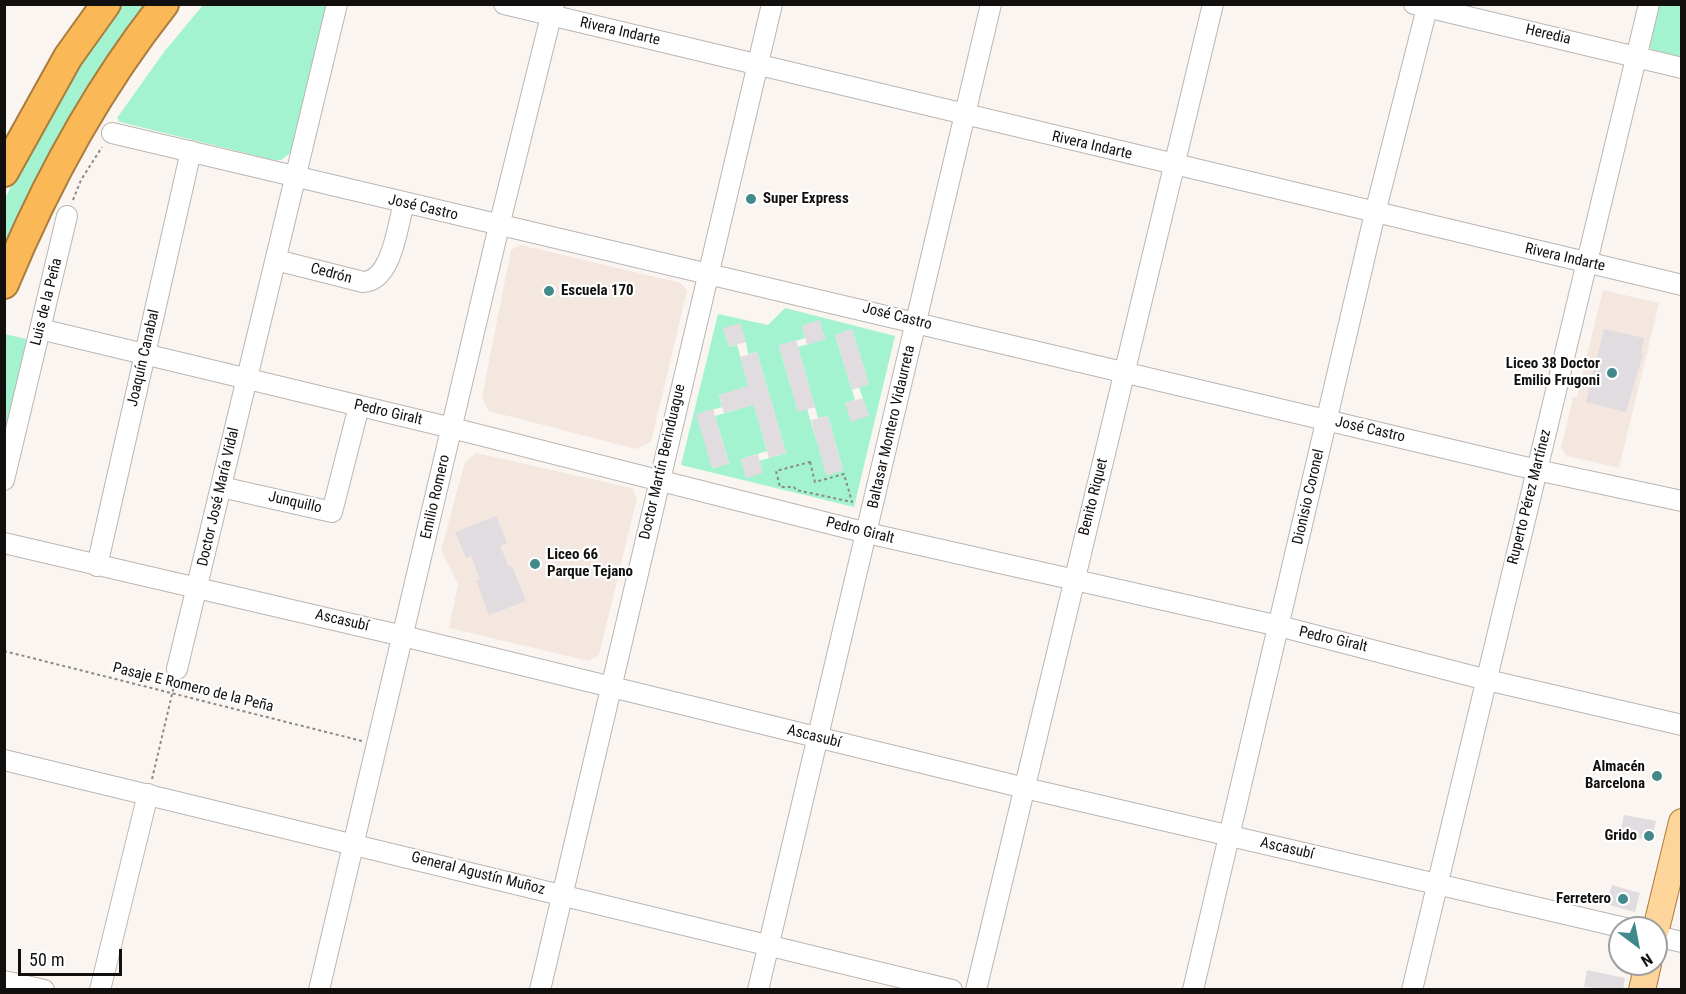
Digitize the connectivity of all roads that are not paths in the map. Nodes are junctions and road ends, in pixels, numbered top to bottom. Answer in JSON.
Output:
{"nodes":[{"id":1,"x":106,"y":4,"type":"edge"},
{"id":2,"x":164,"y":4,"type":"edge"},
{"id":3,"x":337,"y":4,"type":"edge"},
{"id":4,"x":504,"y":4,"type":"edge"},
{"id":5,"x":772,"y":4,"type":"edge"},
{"id":6,"x":991,"y":4,"type":"edge"},
{"id":7,"x":1213,"y":4,"type":"edge"},
{"id":8,"x":1649,"y":4,"type":"edge"},
{"id":9,"x":1423,"y":6,"type":"edge"},
{"id":10,"x":553,"y":10,"type":"edge"},
{"id":11,"x":1637,"y":56,"type":"junction"},
{"id":12,"x":757,"y":65,"type":"junction"},
{"id":13,"x":1682,"y":68,"type":"edge"},
{"id":14,"x":965,"y":116,"type":"junction"},
{"id":15,"x":112,"y":132,"type":"road end"},
{"id":16,"x":191,"y":151,"type":"junction"},
{"id":17,"x":1174,"y":165,"type":"junction"},
{"id":18,"x":4,"y":172,"type":"edge"},
{"id":19,"x":296,"y":176,"type":"junction"},
{"id":20,"x":404,"y":203,"type":"junction"},
{"id":21,"x":1375,"y":213,"type":"junction"},
{"id":22,"x":67,"y":216,"type":"road end"},
{"id":23,"x":499,"y":226,"type":"junction"},
{"id":24,"x":276,"y":260,"type":"junction"},
{"id":25,"x":1587,"y":263,"type":"junction"},
{"id":26,"x":708,"y":272,"type":"junction"},
{"id":27,"x":4,"y":284,"type":"edge"},
{"id":28,"x":1682,"y":285,"type":"edge"},
{"id":29,"x":916,"y":322,"type":"junction"},
{"id":30,"x":40,"y":329,"type":"junction"},
{"id":31,"x":145,"y":355,"type":"junction"},
{"id":32,"x":1125,"y":373,"type":"junction"},
{"id":33,"x":247,"y":380,"type":"junction"},
{"id":34,"x":359,"y":405,"type":"junction"},
{"id":35,"x":1327,"y":419,"type":"junction"},
{"id":36,"x":452,"y":428,"type":"junction"},
{"id":37,"x":1537,"y":470,"type":"junction"},
{"id":38,"x":4,"y":480,"type":"edge"},
{"id":39,"x":658,"y":481,"type":"junction"},
{"id":40,"x":221,"y":487,"type":"junction"},
{"id":41,"x":1682,"y":501,"type":"edge"},
{"id":42,"x":867,"y":533,"type":"junction"},
{"id":43,"x":4,"y":543,"type":"edge"},
{"id":44,"x":97,"y":566,"type":"junction"},
{"id":45,"x":1073,"y":580,"type":"junction"},
{"id":46,"x":197,"y":587,"type":"junction"},
{"id":47,"x":1279,"y":626,"type":"junction"},
{"id":48,"x":403,"y":636,"type":"junction"},
{"id":49,"x":177,"y":669,"type":"road end"},
{"id":50,"x":1487,"y":680,"type":"junction"},
{"id":51,"x":609,"y":687,"type":"junction"},
{"id":52,"x":1682,"y":725,"type":"edge"},
{"id":53,"x":818,"y":738,"type":"junction"},
{"id":54,"x":4,"y":760,"type":"edge"},
{"id":55,"x":1024,"y":788,"type":"junction"},
{"id":56,"x":148,"y":794,"type":"junction"},
{"id":57,"x":1682,"y":822,"type":"edge"},
{"id":58,"x":1229,"y":836,"type":"junction"},
{"id":59,"x":354,"y":843,"type":"junction"},
{"id":60,"x":1438,"y":883,"type":"junction"},
{"id":61,"x":564,"y":896,"type":"junction"},
{"id":62,"x":1659,"y":916,"type":"edge"},
{"id":63,"x":1608,"y":924,"type":"edge"},
{"id":64,"x":769,"y":946,"type":"junction"},
{"id":65,"x":4,"y":981,"type":"edge"},
{"id":66,"x":44,"y":990,"type":"edge"},
{"id":67,"x":100,"y":990,"type":"edge"},
{"id":68,"x":319,"y":990,"type":"edge"},
{"id":69,"x":540,"y":990,"type":"edge"},
{"id":70,"x":758,"y":990,"type":"edge"},
{"id":71,"x":952,"y":990,"type":"edge"},
{"id":72,"x":975,"y":990,"type":"edge"},
{"id":73,"x":1193,"y":990,"type":"edge"},
{"id":74,"x":1412,"y":990,"type":"edge"}],
"edges":[{"from":1,"to":18,"type":"highway"},
{"from":2,"to":27,"type":"highway"},
{"from":3,"to":19,"type":"street","name":"Doctor José María Vidal"},
{"from":4,"to":10,"type":"street","name":"Rivera Indarte"},
{"from":5,"to":12,"type":"street","name":"Doctor Martín Berinduague"},
{"from":6,"to":14,"type":"street","name":"Baltasar Montero Vidaurreta"},
{"from":7,"to":17,"type":"street","name":"Benito Riquet"},
{"from":8,"to":11,"type":"street","name":"Ruperto Pérez Martínez"},
{"from":9,"to":11,"type":"street","name":"Heredia"},
{"from":9,"to":21,"type":"street","name":"Dionisio Coronel"},
{"from":10,"to":12,"type":"street","name":"Rivera Indarte"},
{"from":10,"to":23,"type":"street","name":"Emilio Romero"},
{"from":11,"to":13,"type":"street","name":"Heredia"},
{"from":11,"to":25,"type":"street","name":"Ruperto Pérez Martínez"},
{"from":12,"to":14,"type":"street","name":"Rivera Indarte"},
{"from":12,"to":26,"type":"street","name":"Doctor Martín Berinduague"},
{"from":14,"to":17,"type":"street","name":"Rivera Indarte"},
{"from":14,"to":29,"type":"street","name":"Baltasar Montero Vidaurreta"},
{"from":15,"to":16,"type":"street","name":"José Castro"},
{"from":16,"to":19,"type":"street","name":"José Castro"},
{"from":16,"to":31,"type":"street","name":"Joaquín Canabal"},
{"from":17,"to":21,"type":"street","name":"Rivera Indarte"},
{"from":17,"to":32,"type":"street","name":"Benito Riquet"},
{"from":19,"to":20,"type":"street","name":"José Castro"},
{"from":19,"to":24,"type":"street","name":"Doctor José María Vidal"},
{"from":20,"to":23,"type":"street","name":"José Castro"},
{"from":20,"to":24,"type":"street","name":"Cedrón"},
{"from":21,"to":25,"type":"street","name":"Rivera Indarte"},
{"from":21,"to":35,"type":"street","name":"Dionisio Coronel"},
{"from":22,"to":30,"type":"street","name":"Luis de la Peña"},
{"from":23,"to":26,"type":"street","name":"José Castro"},
{"from":23,"to":36,"type":"street","name":"Emilio Romero"},
{"from":24,"to":33,"type":"street","name":"Doctor José María Vidal"},
{"from":25,"to":28,"type":"street","name":"Rivera Indarte"},
{"from":25,"to":37,"type":"street","name":"Ruperto Pérez Martínez"},
{"from":26,"to":29,"type":"street","name":"José Castro"},
{"from":26,"to":39,"type":"street","name":"Doctor Martín Berinduague"},
{"from":29,"to":32,"type":"street","name":"José Castro"},
{"from":29,"to":42,"type":"street","name":"Baltasar Montero Vidaurreta"},
{"from":30,"to":31,"type":"street","name":"Pedro Giralt"},
{"from":30,"to":38,"type":"street","name":"Luis de la Peña"},
{"from":31,"to":33,"type":"street","name":"Pedro Giralt"},
{"from":31,"to":44,"type":"street","name":"Joaquín Canabal"},
{"from":32,"to":35,"type":"street","name":"José Castro"},
{"from":32,"to":45,"type":"street","name":"Benito Riquet"},
{"from":33,"to":34,"type":"street","name":"Pedro Giralt"},
{"from":33,"to":40,"type":"street","name":"Doctor José María Vidal"},
{"from":34,"to":36,"type":"street","name":"Pedro Giralt"},
{"from":34,"to":40,"type":"street","name":"Junquillo"},
{"from":35,"to":37,"type":"street","name":"José Castro"},
{"from":35,"to":47,"type":"street","name":"Dionisio Coronel"},
{"from":36,"to":39,"type":"street","name":"Pedro Giralt"},
{"from":36,"to":48,"type":"street","name":"Emilio Romero"},
{"from":37,"to":41,"type":"street","name":"José Castro"},
{"from":37,"to":50,"type":"street","name":"Ruperto Pérez Martínez"},
{"from":39,"to":42,"type":"street","name":"Pedro Giralt"},
{"from":39,"to":51,"type":"street","name":"Doctor Martín Berinduague"},
{"from":40,"to":46,"type":"street","name":"Doctor José María Vidal"},
{"from":42,"to":45,"type":"street","name":"Pedro Giralt"},
{"from":42,"to":53,"type":"street","name":"Baltasar Montero Vidaurreta"},
{"from":43,"to":44,"type":"street","name":"Ascasubí"},
{"from":44,"to":46,"type":"street","name":"Ascasubí"},
{"from":45,"to":47,"type":"street","name":"Pedro Giralt"},
{"from":45,"to":55,"type":"street","name":"Benito Riquet"},
{"from":46,"to":48,"type":"street","name":"Ascasubí"},
{"from":46,"to":49,"type":"street","name":"Doctor José María Vidal"},
{"from":47,"to":50,"type":"street","name":"Pedro Giralt"},
{"from":47,"to":58,"type":"street","name":"Dionisio Coronel"},
{"from":48,"to":51,"type":"street","name":"Ascasubí"},
{"from":48,"to":59,"type":"street","name":"Emilio Romero"},
{"from":50,"to":52,"type":"street","name":"Pedro Giralt"},
{"from":50,"to":60,"type":"street","name":"Ruperto Pérez Martínez"},
{"from":51,"to":53,"type":"street","name":"Ascasubí"},
{"from":51,"to":61,"type":"street","name":"Doctor Martín Berinduague"},
{"from":53,"to":55,"type":"street","name":"Ascasubí"},
{"from":53,"to":64,"type":"street","name":"Baltasar Montero Vidaurreta"},
{"from":54,"to":56,"type":"street","name":"General Agustín Muñoz"},
{"from":55,"to":58,"type":"street","name":"Ascasubí"},
{"from":55,"to":72,"type":"street","name":"Benito Riquet"},
{"from":56,"to":59,"type":"street","name":"General Agustín Muñoz"},
{"from":56,"to":67,"type":"street"},
{"from":57,"to":62,"type":"main road"},
{"from":58,"to":60,"type":"street","name":"Ascasubí"},
{"from":58,"to":73,"type":"street","name":"Dionisio Coronel"},
{"from":59,"to":61,"type":"street","name":"General Agustín Muñoz"},
{"from":59,"to":68,"type":"street","name":"Emilio Romero"},
{"from":60,"to":63,"type":"street","name":"Ascasubí"},
{"from":60,"to":74,"type":"street","name":"Ruperto Pérez Martínez"},
{"from":61,"to":64,"type":"street","name":"General Agustín Muñoz"},
{"from":61,"to":69,"type":"street","name":"Doctor Martín Berinduague"},
{"from":64,"to":70,"type":"street","name":"Baltasar Montero Vidaurreta"},
{"from":64,"to":71,"type":"street","name":"General Agustín Muñoz"},
{"from":65,"to":66,"type":"street"}]}
